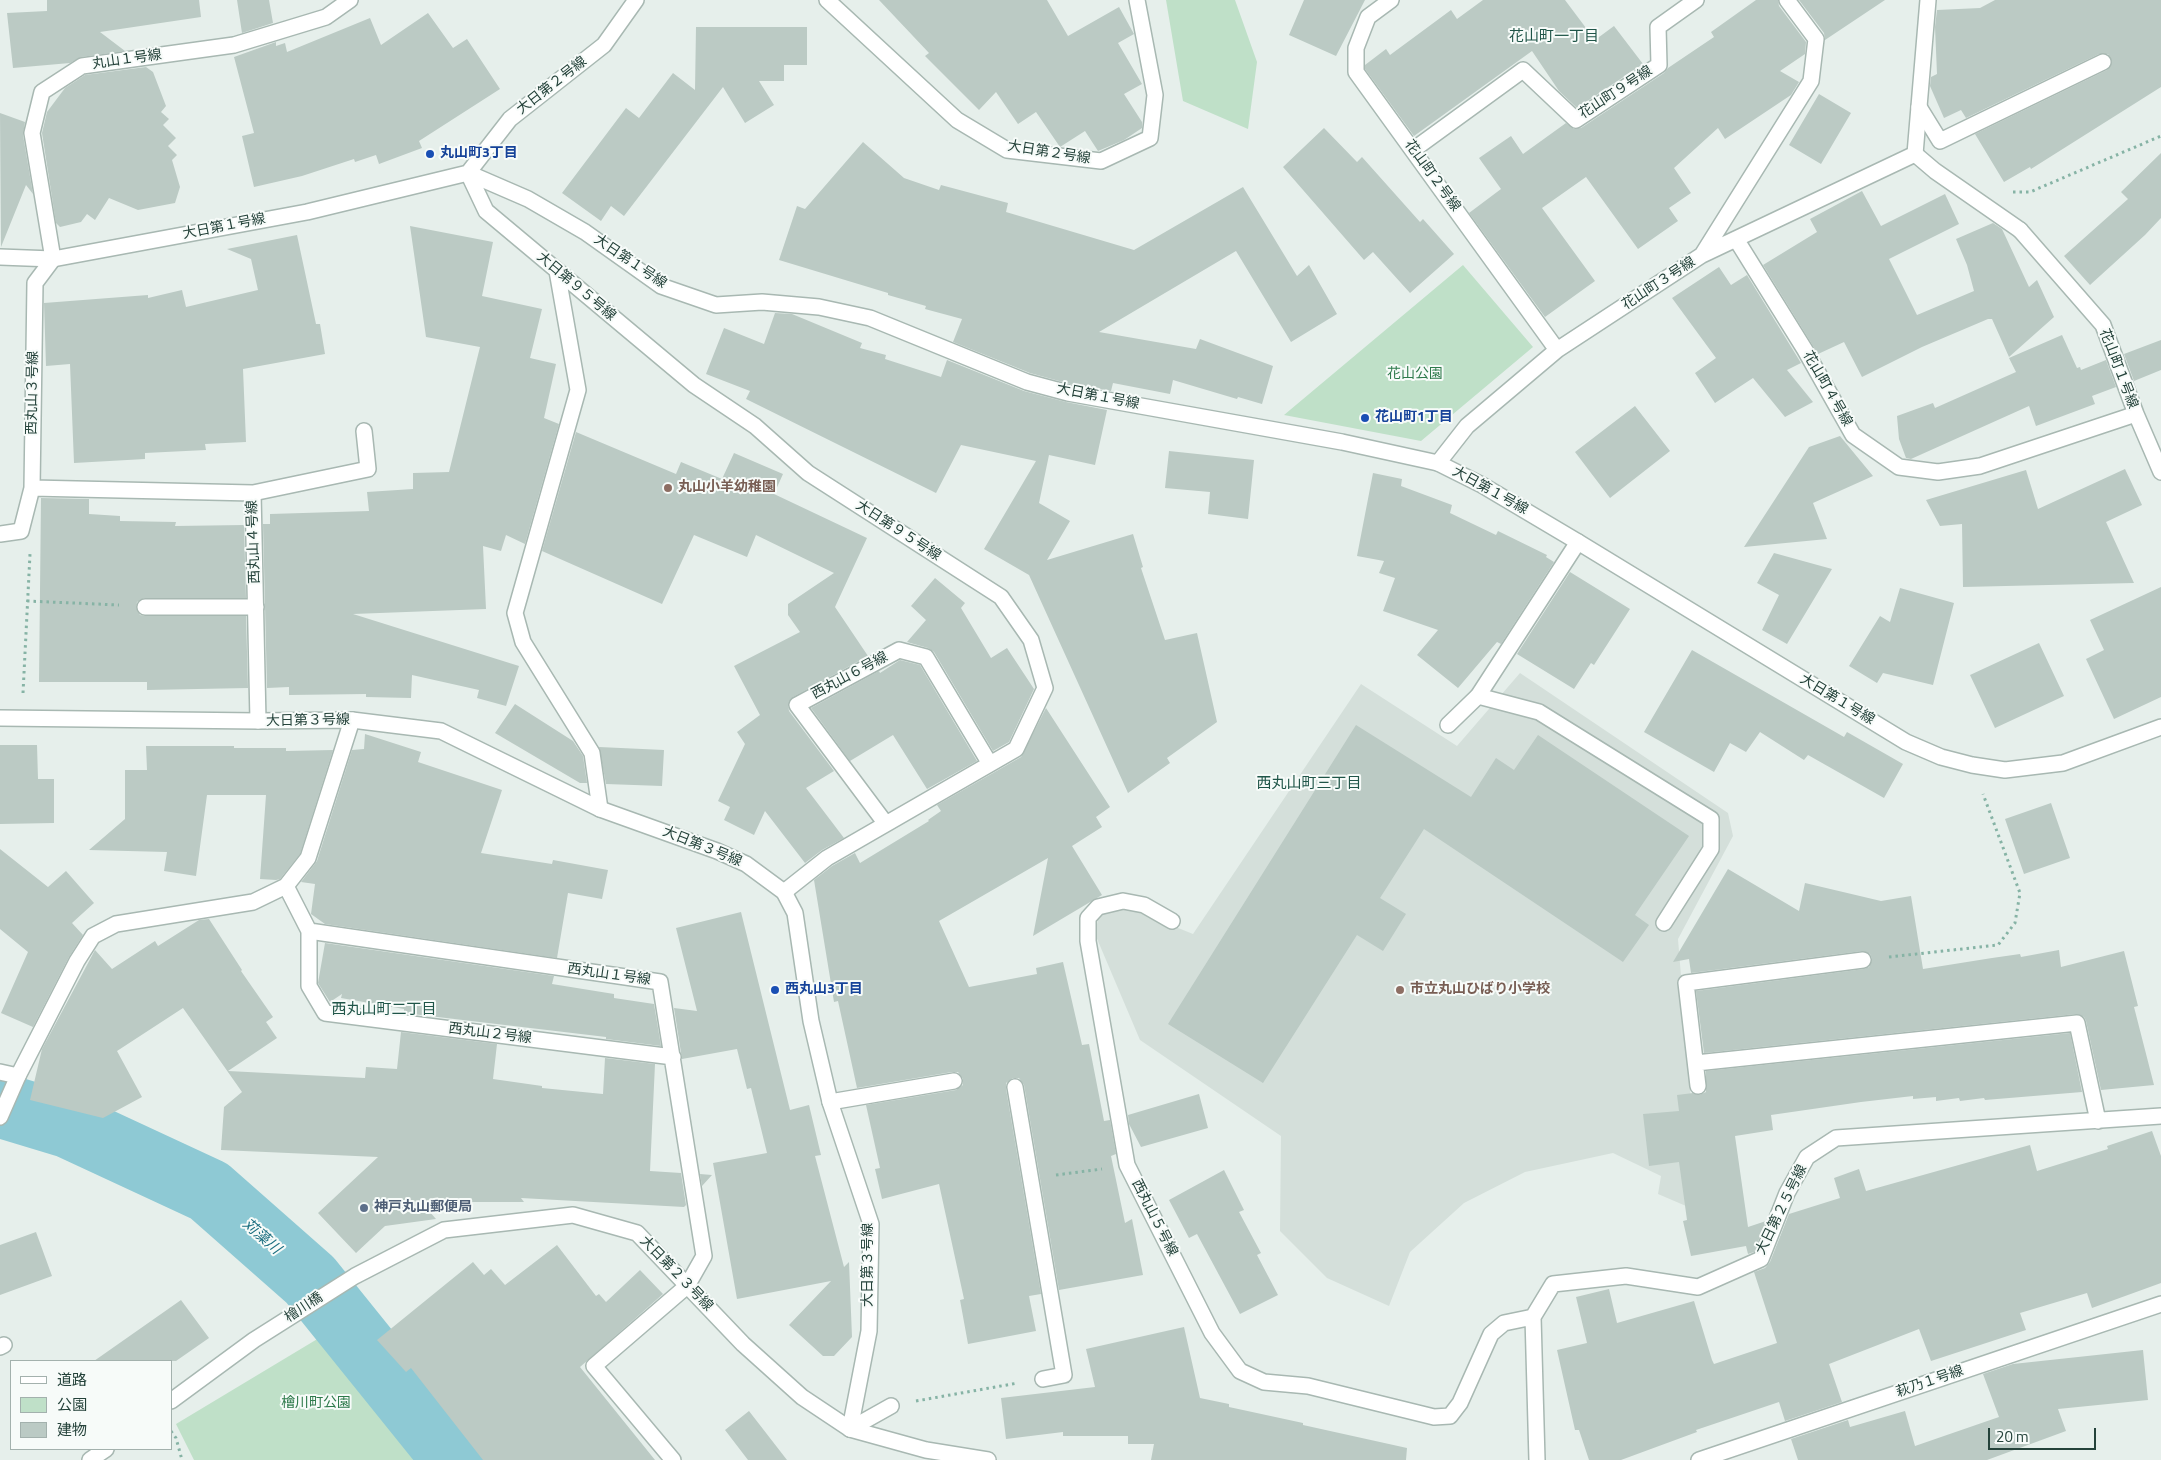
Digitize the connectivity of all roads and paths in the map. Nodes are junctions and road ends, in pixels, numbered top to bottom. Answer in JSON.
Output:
{"nodes":[{"id":1,"x":350,"y":0,"type":"edge"},
{"id":2,"x":636,"y":0,"type":"edge"},
{"id":3,"x":827,"y":0,"type":"edge"},
{"id":4,"x":1137,"y":0,"type":"edge"},
{"id":5,"x":1391,"y":0,"type":"edge"},
{"id":6,"x":1696,"y":0,"type":"edge"},
{"id":7,"x":1787,"y":0,"type":"edge"},
{"id":8,"x":1928,"y":0,"type":"edge"},
{"id":9,"x":2103,"y":62,"type":"dead end"},
{"id":10,"x":1919,"y":107,"type":"junction"},
{"id":11,"x":2161,"y":136,"type":"edge"},
{"id":12,"x":1412,"y":150,"type":"junction"},
{"id":13,"x":1914,"y":154,"type":"junction"},
{"id":14,"x":468,"y":173,"type":"junction"},
{"id":15,"x":2012,"y":192,"type":"dead end"},
{"id":16,"x":1736,"y":239,"type":"junction"},
{"id":17,"x":1702,"y":255,"type":"junction"},
{"id":18,"x":0,"y":257,"type":"edge"},
{"id":19,"x":53,"y":259,"type":"junction"},
{"id":20,"x":557,"y":271,"type":"junction"},
{"id":21,"x":1557,"y":350,"type":"junction"},
{"id":22,"x":2136,"y":414,"type":"junction"},
{"id":23,"x":364,"y":431,"type":"dead end"},
{"id":24,"x":1438,"y":463,"type":"junction"},
{"id":25,"x":2161,"y":472,"type":"edge"},
{"id":26,"x":32,"y":488,"type":"junction"},
{"id":27,"x":253,"y":493,"type":"junction"},
{"id":28,"x":0,"y":534,"type":"edge"},
{"id":29,"x":1578,"y":542,"type":"junction"},
{"id":30,"x":145,"y":607,"type":"joint"},
{"id":31,"x":256,"y":607,"type":"junction"},
{"id":32,"x":1478,"y":696,"type":"junction"},
{"id":33,"x":23,"y":697,"type":"dead end"},
{"id":34,"x":0,"y":718,"type":"edge"},
{"id":35,"x":352,"y":720,"type":"junction"},
{"id":36,"x":258,"y":721,"type":"junction"},
{"id":37,"x":1448,"y":725,"type":"dead end"},
{"id":38,"x":2161,"y":727,"type":"edge"},
{"id":39,"x":990,"y":764,"type":"junction"},
{"id":40,"x":1972,"y":765,"type":"junction"},
{"id":41,"x":600,"y":808,"type":"junction"},
{"id":42,"x":886,"y":824,"type":"junction"},
{"id":43,"x":286,"y":886,"type":"junction"},
{"id":44,"x":784,"y":892,"type":"junction"},
{"id":45,"x":1172,"y":921,"type":"dead end"},
{"id":46,"x":1664,"y":924,"type":"dead end"},
{"id":47,"x":309,"y":930,"type":"junction"},
{"id":48,"x":1863,"y":960,"type":"joint"},
{"id":49,"x":673,"y":1057,"type":"junction"},
{"id":50,"x":1696,"y":1063,"type":"junction"},
{"id":51,"x":0,"y":1072,"type":"edge"},
{"id":52,"x":16,"y":1080,"type":"junction"},
{"id":53,"x":954,"y":1081,"type":"dead end"},
{"id":54,"x":1698,"y":1086,"type":"dead end"},
{"id":55,"x":1016,"y":1087,"type":"dead end"},
{"id":56,"x":830,"y":1102,"type":"junction"},
{"id":57,"x":2161,"y":1116,"type":"edge"},
{"id":58,"x":0,"y":1117,"type":"edge"},
{"id":59,"x":2098,"y":1120,"type":"junction"},
{"id":60,"x":1127,"y":1165,"type":"junction"},
{"id":61,"x":1031,"y":1179,"type":"junction"},
{"id":62,"x":355,"y":1276,"type":"joint"},
{"id":63,"x":686,"y":1286,"type":"junction"},
{"id":64,"x":2161,"y":1304,"type":"edge"},
{"id":65,"x":1533,"y":1317,"type":"junction"},
{"id":66,"x":1043,"y":1379,"type":"joint"},
{"id":67,"x":172,"y":1400,"type":"edge"},
{"id":68,"x":890,"y":1406,"type":"joint"},
{"id":69,"x":850,"y":1429,"type":"junction"},
{"id":70,"x":172,"y":1432,"type":"edge"},
{"id":71,"x":105,"y":1450,"type":"edge"},
{"id":72,"x":90,"y":1460,"type":"edge"},
{"id":73,"x":182,"y":1460,"type":"edge"},
{"id":74,"x":673,"y":1460,"type":"edge"},
{"id":75,"x":988,"y":1460,"type":"edge"},
{"id":76,"x":1537,"y":1460,"type":"edge"},
{"id":77,"x":1699,"y":1460,"type":"edge"}],
"edges":[{"from":1,"to":19,"type":"street","name":"丸山１号線"},
{"from":2,"to":14,"type":"street","name":"大日第２号線"},
{"from":3,"to":4,"type":"street","name":"大日第２号線"},
{"from":5,"to":12,"type":"street","name":"花山町２号線"},
{"from":6,"to":12,"type":"street","name":"花山町９号線"},
{"from":7,"to":17,"type":"street"},
{"from":8,"to":10,"type":"street"},
{"from":9,"to":10,"type":"street"},
{"from":10,"to":13,"type":"street"},
{"from":11,"to":15,"type":"path"},
{"from":12,"to":21,"type":"street","name":"花山町２号線"},
{"from":13,"to":16,"type":"street","name":"花山町３号線"},
{"from":13,"to":22,"type":"street","name":"花山町１号線"},
{"from":14,"to":19,"type":"street","name":"大日第１号線"},
{"from":14,"to":20,"type":"street","name":"大日第９５号線"},
{"from":14,"to":24,"type":"street","name":"大日第１号線"},
{"from":16,"to":17,"type":"street","name":"花山町３号線"},
{"from":16,"to":22,"type":"street","name":"花山町４号線"},
{"from":17,"to":21,"type":"street","name":"花山町３号線"},
{"from":18,"to":19,"type":"street","name":"大日第１号線"},
{"from":19,"to":26,"type":"street","name":"西丸山３号線"},
{"from":20,"to":39,"type":"street","name":"大日第９５号線"},
{"from":20,"to":41,"type":"street"},
{"from":21,"to":24,"type":"street","name":"花山町３号線"},
{"from":22,"to":25,"type":"street","name":"花山町１号線"},
{"from":23,"to":27,"type":"street"},
{"from":24,"to":29,"type":"street","name":"大日第１号線"},
{"from":26,"to":27,"type":"street","name":"西丸山４号線"},
{"from":26,"to":28,"type":"street","name":"西丸山３号線"},
{"from":27,"to":31,"type":"street","name":"西丸山４号線"},
{"from":29,"to":32,"type":"street"},
{"from":29,"to":40,"type":"street","name":"大日第１号線"},
{"from":30,"to":31,"type":"street"},
{"from":30,"to":33,"type":"path"},
{"from":31,"to":36,"type":"street","name":"西丸山４号線"},
{"from":32,"to":37,"type":"street"},
{"from":32,"to":46,"type":"street"},
{"from":34,"to":36,"type":"street","name":"大日第３号線"},
{"from":35,"to":36,"type":"street","name":"大日第３号線"},
{"from":35,"to":41,"type":"street","name":"大日第３号線"},
{"from":35,"to":43,"type":"street"},
{"from":38,"to":40,"type":"street","name":"大日第１号線"},
{"from":39,"to":42,"type":"street","name":"大日第９５号線"},
{"from":39,"to":42,"type":"street","name":"西丸山６号線"},
{"from":40,"to":48,"type":"path"},
{"from":41,"to":44,"type":"street","name":"大日第３号線"},
{"from":42,"to":44,"type":"street","name":"大日第９５号線"},
{"from":43,"to":47,"type":"street","name":"西丸山２号線"},
{"from":43,"to":52,"type":"street"},
{"from":44,"to":56,"type":"street","name":"大日第３号線"},
{"from":45,"to":60,"type":"street"},
{"from":47,"to":49,"type":"street","name":"西丸山１号線"},
{"from":47,"to":49,"type":"street","name":"西丸山２号線"},
{"from":48,"to":50,"type":"street"},
{"from":49,"to":63,"type":"street","name":"西丸山１号線"},
{"from":50,"to":54,"type":"street"},
{"from":50,"to":59,"type":"street"},
{"from":51,"to":52,"type":"street"},
{"from":52,"to":58,"type":"street"},
{"from":53,"to":56,"type":"street"},
{"from":55,"to":61,"type":"street"},
{"from":56,"to":69,"type":"street","name":"大日第３号線"},
{"from":57,"to":59,"type":"street","name":"大日第２５号線"},
{"from":59,"to":65,"type":"street","name":"大日第２５号線"},
{"from":60,"to":61,"type":"path","name":"西丸山５号線"},
{"from":60,"to":65,"type":"street","name":"西丸山５号線"},
{"from":61,"to":66,"type":"street"},
{"from":62,"to":63,"type":"street","name":"大日第２３号線"},
{"from":62,"to":67,"type":"street","name":"檜川橋"},
{"from":63,"to":69,"type":"street","name":"大日第２３号線"},
{"from":63,"to":74,"type":"street","name":"西丸山１号線"},
{"from":64,"to":77,"type":"street","name":"萩乃１号線"},
{"from":65,"to":76,"type":"street"},
{"from":66,"to":68,"type":"path"},
{"from":68,"to":69,"type":"street"},
{"from":69,"to":75,"type":"street"},
{"from":70,"to":73,"type":"path"},
{"from":71,"to":72,"type":"street"}]}
